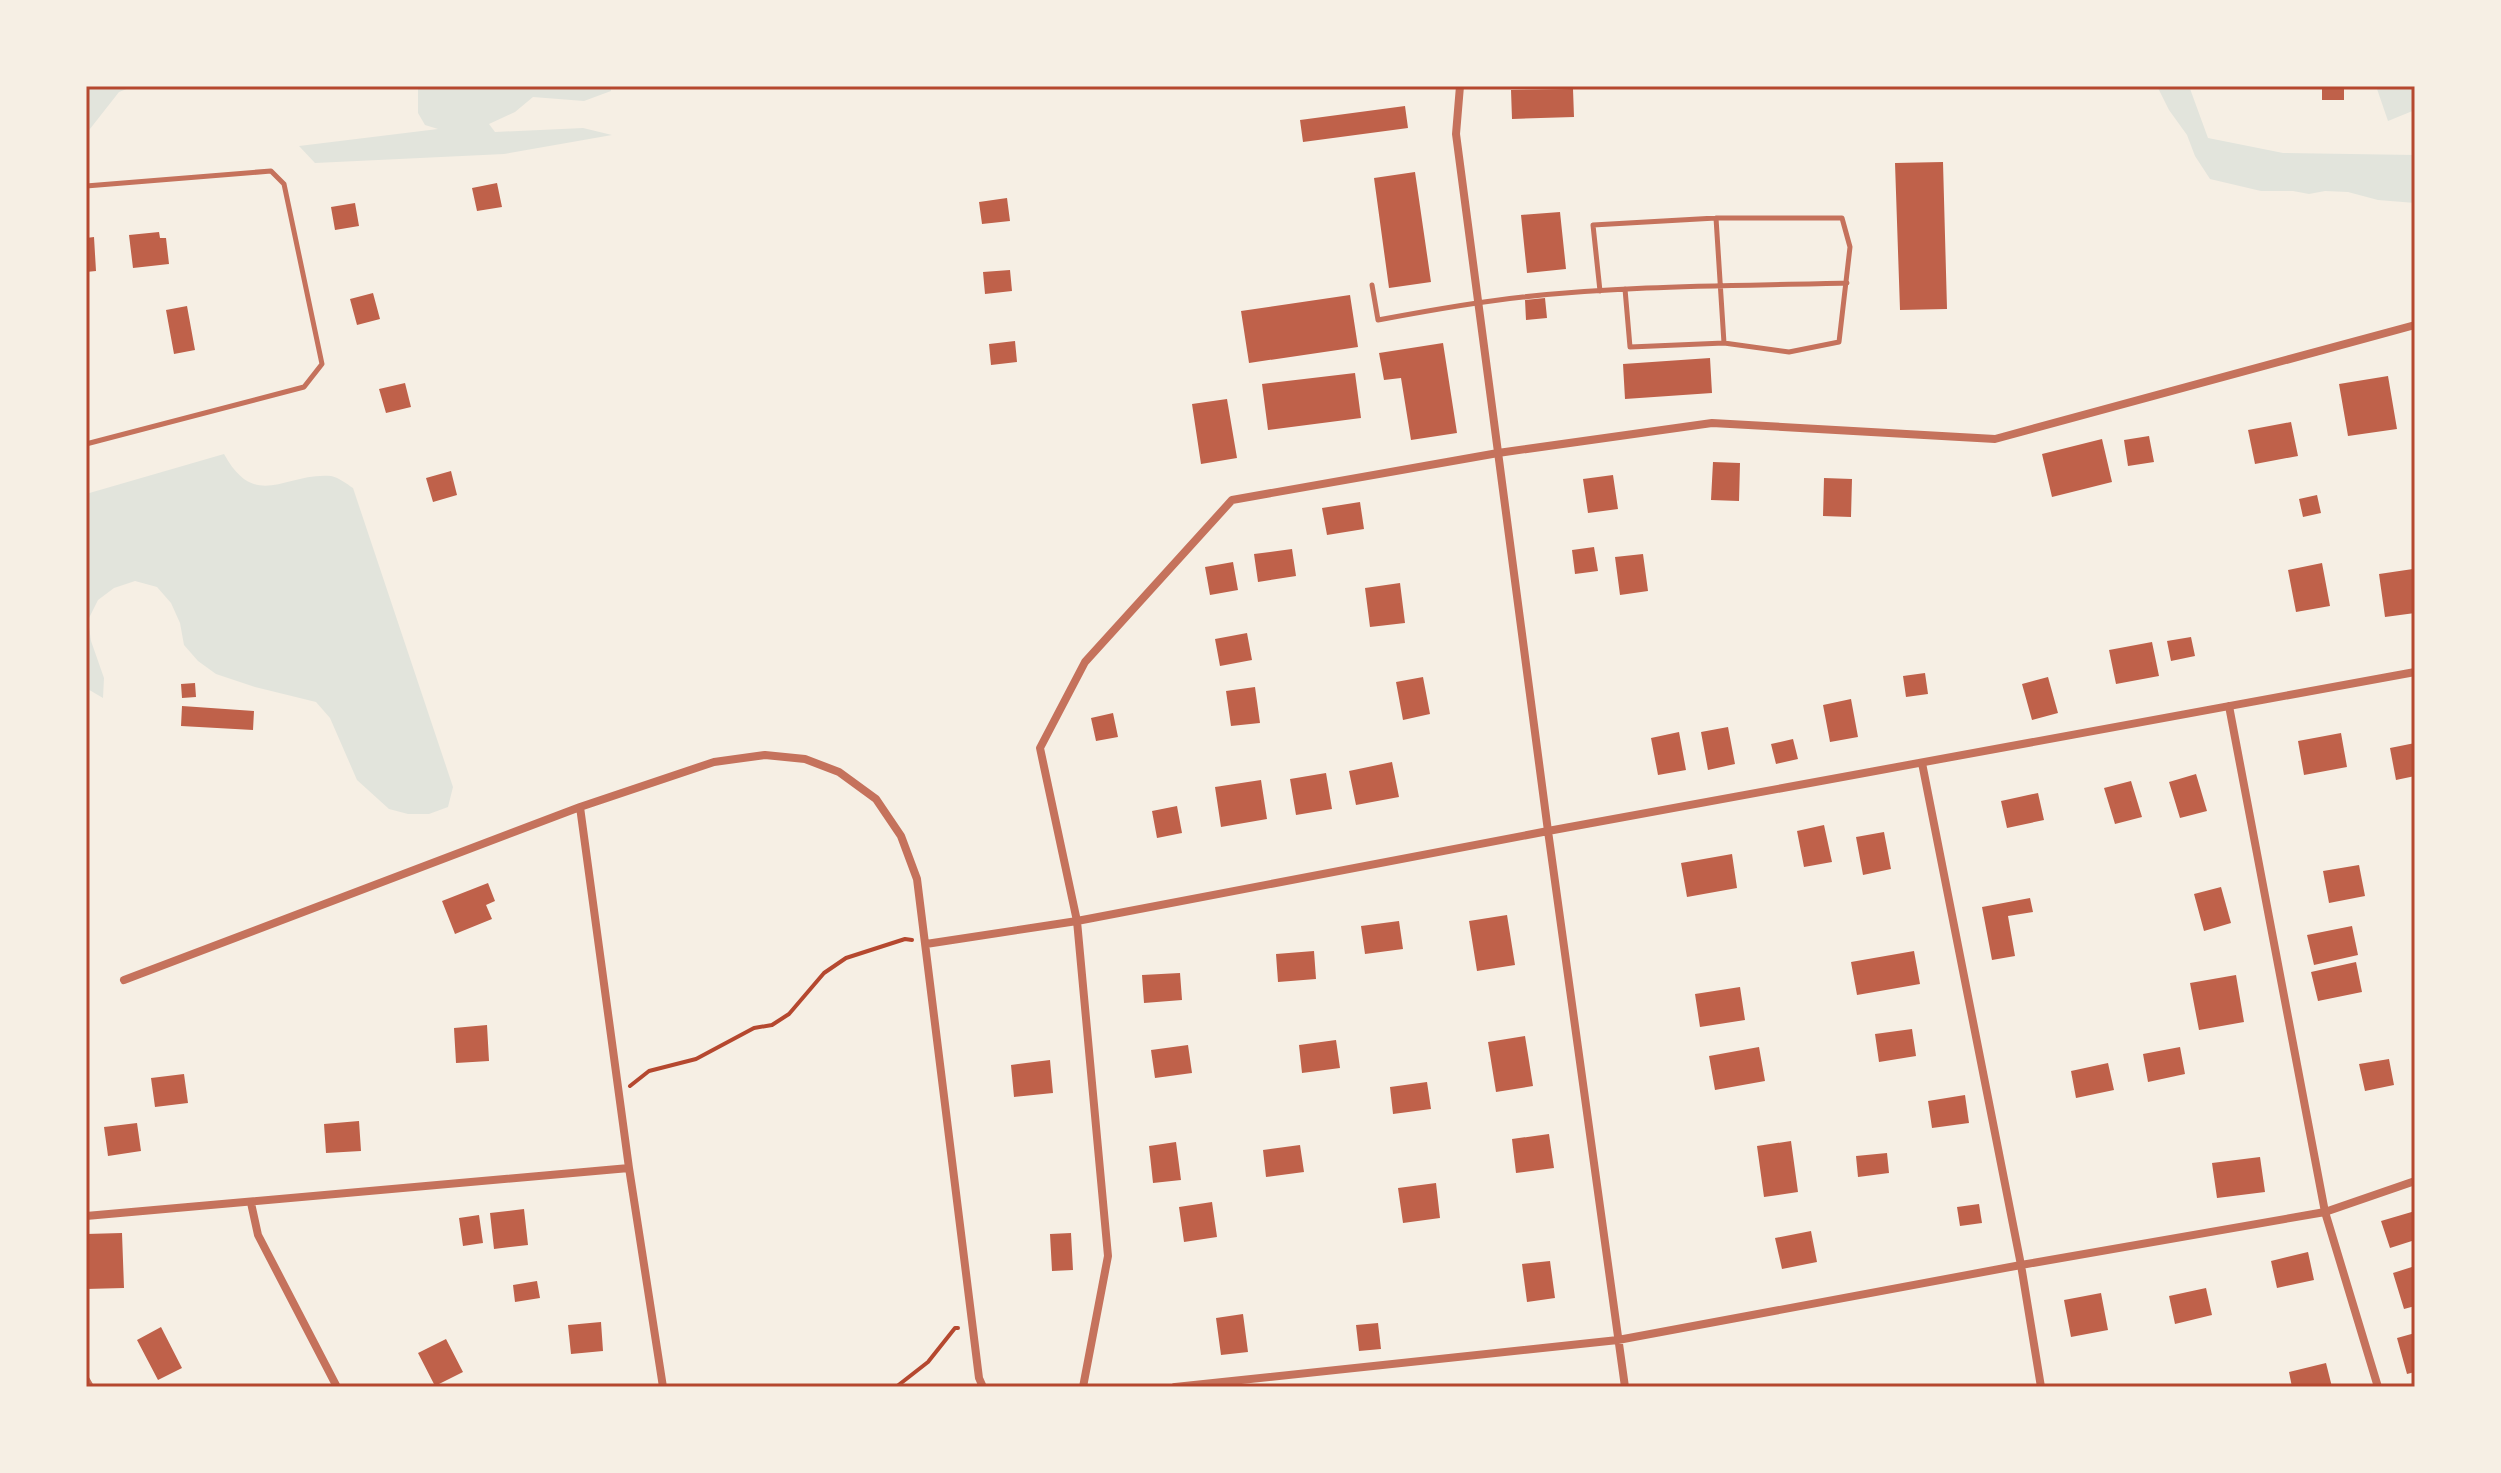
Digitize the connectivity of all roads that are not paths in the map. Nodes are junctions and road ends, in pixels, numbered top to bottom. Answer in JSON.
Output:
{"nodes":[{"id":1,"x":1460,"y":86,"type":"edge"},
{"id":2,"x":86,"y":186,"type":"edge"},
{"id":3,"x":1716,"y":218,"type":"junction"},
{"id":4,"x":1847,"y":283,"type":"junction"},
{"id":5,"x":1372,"y":285,"type":"dead end"},
{"id":6,"x":1721,"y":287,"type":"junction"},
{"id":7,"x":1625,"y":289,"type":"junction"},
{"id":8,"x":1600,"y":291,"type":"junction"},
{"id":9,"x":1479,"y":303,"type":"junction"},
{"id":10,"x":2415,"y":325,"type":"edge"},
{"id":11,"x":1724,"y":343,"type":"junction"},
{"id":12,"x":86,"y":444,"type":"edge"},
{"id":13,"x":1498,"y":453,"type":"junction"},
{"id":14,"x":2415,"y":672,"type":"edge"},
{"id":15,"x":2229,"y":706,"type":"junction"},
{"id":16,"x":1922,"y":763,"type":"junction"},
{"id":17,"x":580,"y":807,"type":"junction"},
{"id":18,"x":1548,"y":831,"type":"junction"},
{"id":19,"x":1077,"y":921,"type":"junction"},
{"id":20,"x":926,"y":944,"type":"junction"},
{"id":21,"x":124,"y":980,"type":"dead end"},
{"id":22,"x":629,"y":1168,"type":"junction"},
{"id":23,"x":2415,"y":1181,"type":"edge"},
{"id":24,"x":251,"y":1203,"type":"junction"},
{"id":25,"x":2325,"y":1212,"type":"junction"},
{"id":26,"x":86,"y":1216,"type":"edge"},
{"id":27,"x":2021,"y":1265,"type":"junction"},
{"id":28,"x":1618,"y":1340,"type":"junction"},
{"id":29,"x":86,"y":1380,"type":"edge"},
{"id":30,"x":90,"y":1387,"type":"edge"},
{"id":31,"x":337,"y":1387,"type":"edge"},
{"id":32,"x":663,"y":1387,"type":"edge"},
{"id":33,"x":983,"y":1387,"type":"edge"},
{"id":34,"x":1083,"y":1387,"type":"edge"},
{"id":35,"x":1175,"y":1387,"type":"edge"},
{"id":36,"x":1625,"y":1387,"type":"edge"},
{"id":37,"x":2041,"y":1387,"type":"edge"},
{"id":38,"x":2378,"y":1387,"type":"edge"}],
"edges":[{"from":1,"to":9,"type":"street"},
{"from":2,"to":12,"type":"lane"},
{"from":3,"to":4,"type":"lane"},
{"from":3,"to":6,"type":"lane"},
{"from":3,"to":8,"type":"lane"},
{"from":4,"to":6,"type":"lane"},
{"from":4,"to":11,"type":"lane"},
{"from":5,"to":9,"type":"lane"},
{"from":6,"to":7,"type":"lane"},
{"from":6,"to":11,"type":"lane"},
{"from":7,"to":8,"type":"lane"},
{"from":7,"to":11,"type":"lane"},
{"from":8,"to":9,"type":"lane"},
{"from":9,"to":13,"type":"street"},
{"from":10,"to":13,"type":"street"},
{"from":13,"to":18,"type":"street"},
{"from":13,"to":19,"type":"street"},
{"from":14,"to":15,"type":"street"},
{"from":15,"to":16,"type":"street"},
{"from":15,"to":25,"type":"street"},
{"from":16,"to":18,"type":"street"},
{"from":16,"to":27,"type":"street"},
{"from":17,"to":20,"type":"street"},
{"from":17,"to":21,"type":"street"},
{"from":17,"to":22,"type":"street"},
{"from":18,"to":19,"type":"street"},
{"from":18,"to":28,"type":"street"},
{"from":19,"to":20,"type":"street"},
{"from":19,"to":34,"type":"street"},
{"from":20,"to":33,"type":"street"},
{"from":22,"to":24,"type":"street"},
{"from":22,"to":32,"type":"street"},
{"from":23,"to":25,"type":"street"},
{"from":24,"to":26,"type":"street"},
{"from":24,"to":31,"type":"street"},
{"from":25,"to":27,"type":"street"},
{"from":25,"to":38,"type":"street"},
{"from":27,"to":28,"type":"street"},
{"from":27,"to":37,"type":"street"},
{"from":28,"to":35,"type":"street"},
{"from":28,"to":36,"type":"street"},
{"from":29,"to":30,"type":"street"}]}
